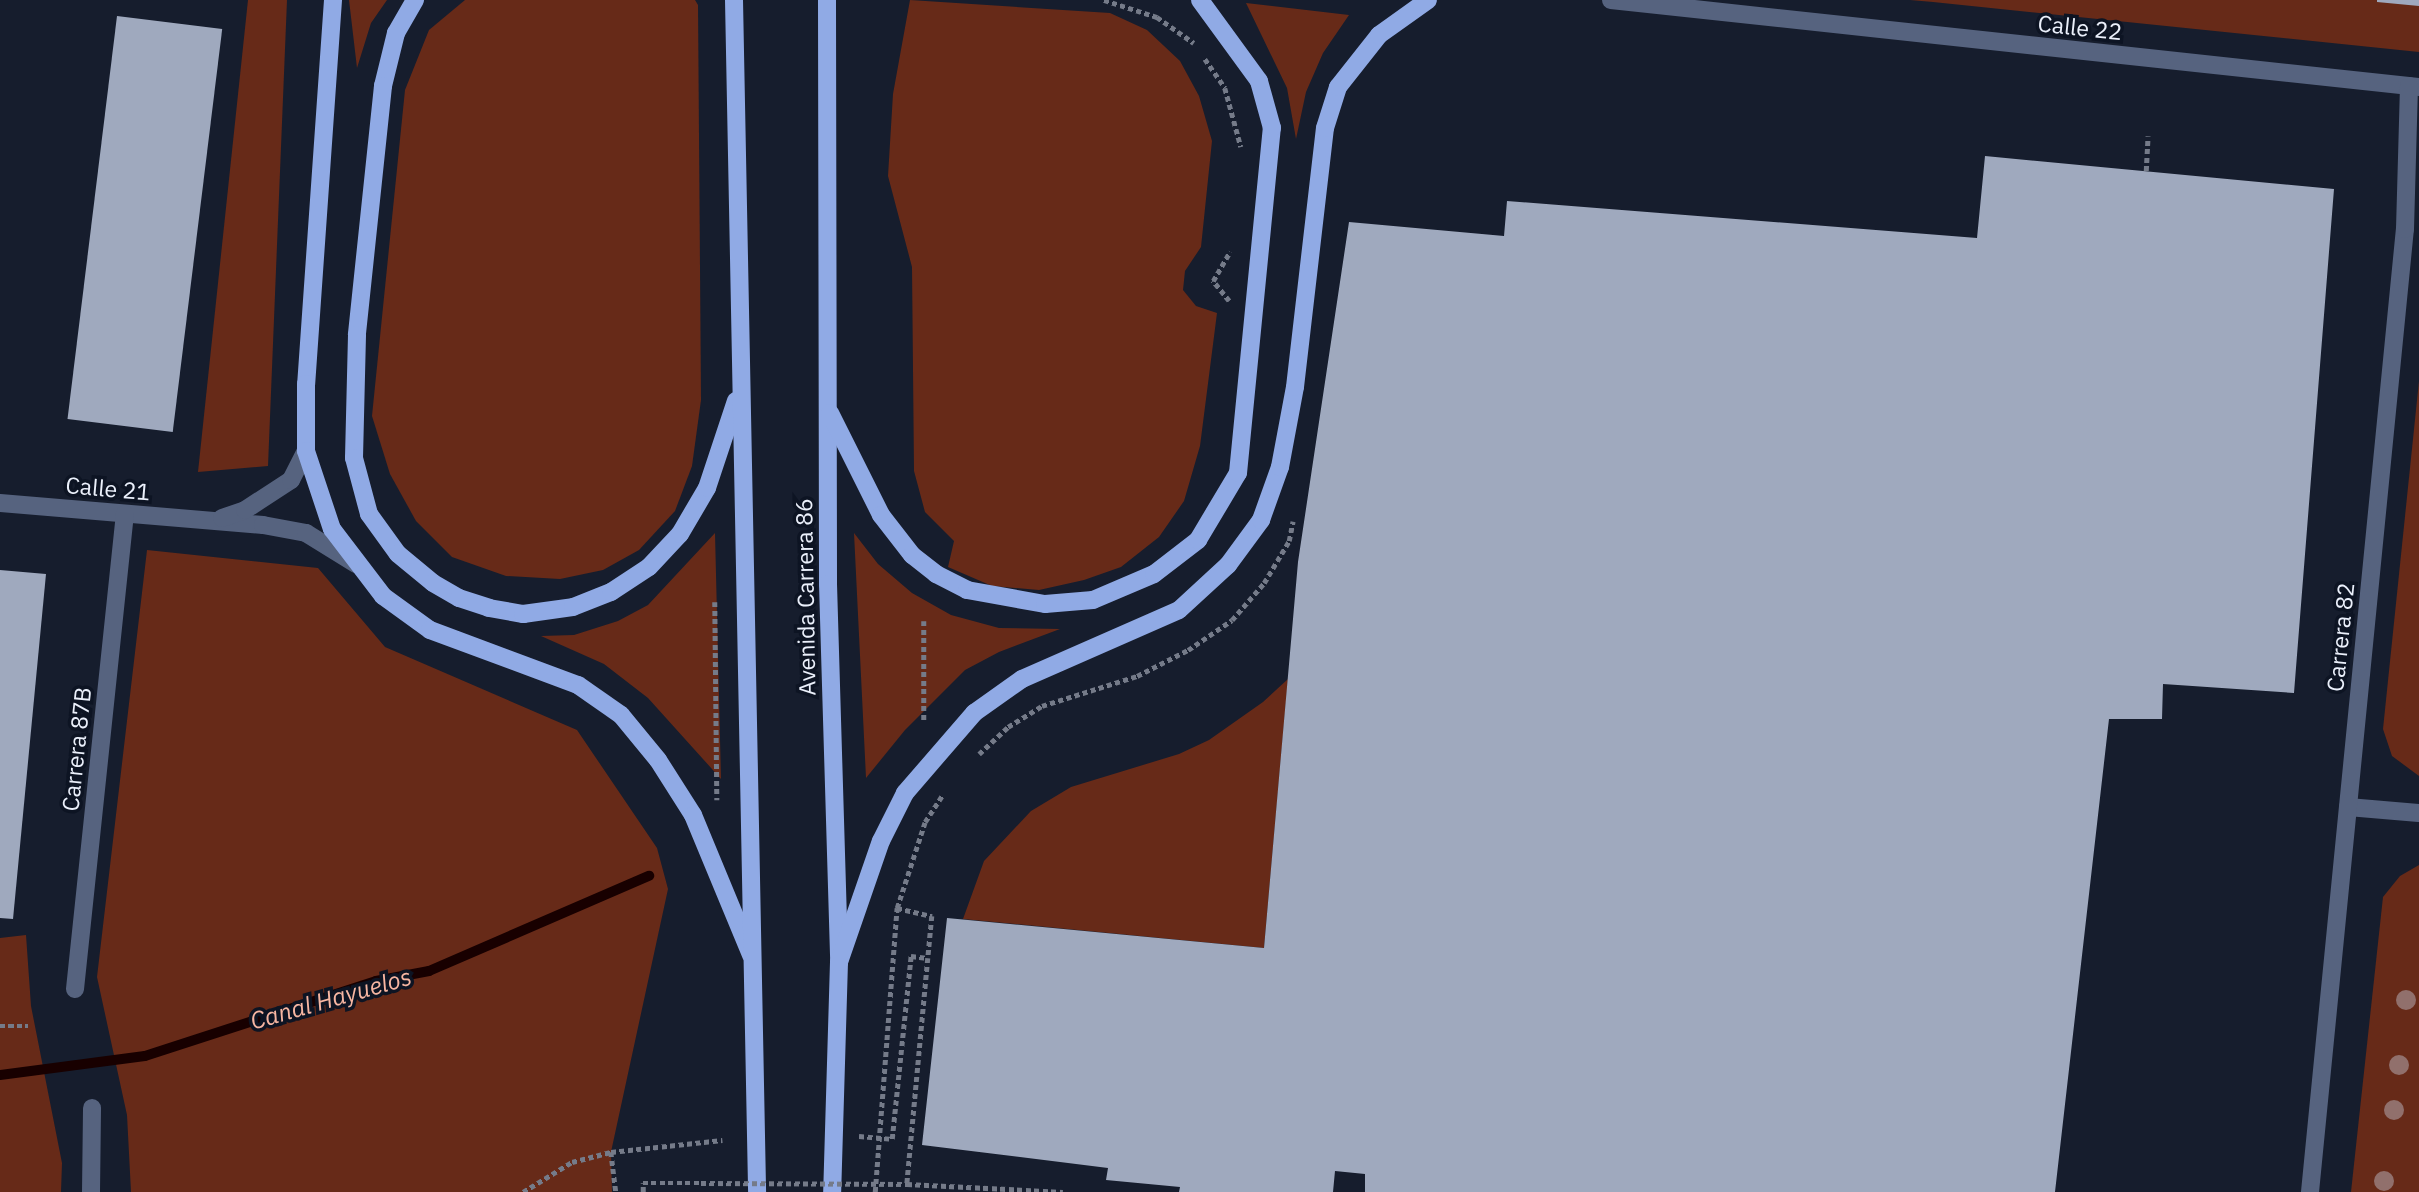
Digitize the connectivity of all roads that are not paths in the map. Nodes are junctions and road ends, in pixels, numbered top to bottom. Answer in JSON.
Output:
{"nodes":[{"id":1,"x":333,"y":0,"type":"edge"},
{"id":2,"x":415,"y":0,"type":"edge"},
{"id":3,"x":734,"y":0,"type":"edge"},
{"id":4,"x":827,"y":0,"type":"edge"},
{"id":5,"x":1200,"y":0,"type":"edge"},
{"id":6,"x":1428,"y":0,"type":"edge"},
{"id":7,"x":1611,"y":0,"type":"edge"},
{"id":8,"x":2414,"y":86,"type":"edge"},
{"id":9,"x":2412,"y":224,"type":"edge"},
{"id":10,"x":741,"y":384,"type":"junction"},
{"id":11,"x":828,"y":407,"type":"junction"},
{"id":12,"x":306,"y":451,"type":"junction"},
{"id":13,"x":0,"y":503,"type":"edge"},
{"id":14,"x":125,"y":515,"type":"junction"},
{"id":15,"x":212,"y":521,"type":"junction"},
{"id":16,"x":356,"y":564,"type":"junction"},
{"id":17,"x":2348,"y":807,"type":"junction"},
{"id":18,"x":2419,"y":813,"type":"edge"},
{"id":19,"x":839,"y":962,"type":"junction"},
{"id":20,"x":755,"y":966,"type":"junction"},
{"id":21,"x":75,"y":989,"type":"dead end"},
{"id":22,"x":92,"y":1108,"type":"dead end"},
{"id":23,"x":91,"y":1192,"type":"edge"},
{"id":24,"x":757,"y":1192,"type":"edge"},
{"id":25,"x":832,"y":1192,"type":"edge"},
{"id":26,"x":2310,"y":1192,"type":"edge"}],
"edges":[{"from":1,"to":12,"type":"main road"},
{"from":2,"to":10,"type":"main road"},
{"from":3,"to":10,"type":"main road"},
{"from":4,"to":11,"type":"main road","name":"Avenida Carrera 86"},
{"from":5,"to":11,"type":"main road"},
{"from":6,"to":19,"type":"main road"},
{"from":7,"to":8,"type":"street","name":"Calle 22"},
{"from":8,"to":9,"type":"street","name":"Carrera 82"},
{"from":9,"to":17,"type":"street","name":"Carrera 82"},
{"from":10,"to":20,"type":"main road"},
{"from":11,"to":19,"type":"main road","name":"Avenida Carrera 86"},
{"from":12,"to":15,"type":"street","name":"Calle 21"},
{"from":12,"to":16,"type":"main road"},
{"from":13,"to":14,"type":"street","name":"Calle 21"},
{"from":14,"to":15,"type":"street","name":"Calle 21"},
{"from":14,"to":21,"type":"street","name":"Carrera 87B"},
{"from":15,"to":16,"type":"street","name":"Calle 21"},
{"from":16,"to":20,"type":"main road"},
{"from":17,"to":18,"type":"street"},
{"from":17,"to":26,"type":"street","name":"Carrera 82"},
{"from":19,"to":25,"type":"main road","name":"Avenida Carrera 86"},
{"from":20,"to":24,"type":"main road"},
{"from":22,"to":23,"type":"street"}]}
